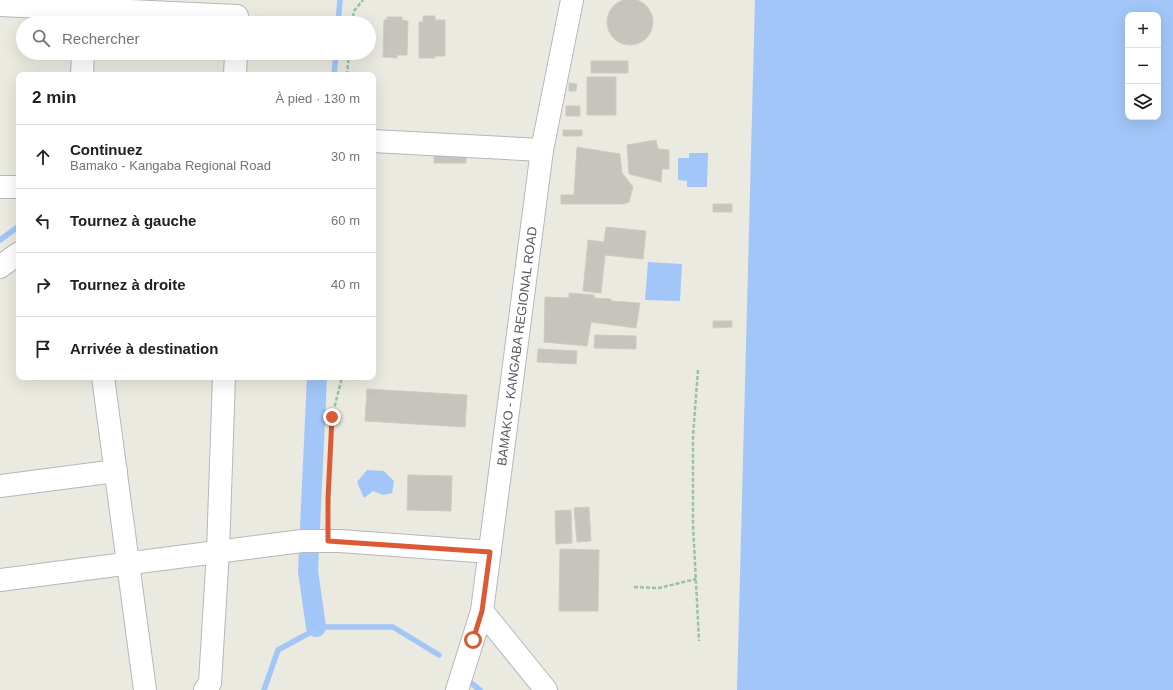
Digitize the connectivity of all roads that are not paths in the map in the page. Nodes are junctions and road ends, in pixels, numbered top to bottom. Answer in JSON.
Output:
{"nodes":[{"id":1,"x":572,"y":0,"type":"edge"},
{"id":2,"x":0,"y":5,"type":"edge"},
{"id":3,"x":84,"y":11,"type":"edge"},
{"id":4,"x":237,"y":13,"type":"edge"},
{"id":5,"x":83,"y":60,"type":"edge"},
{"id":6,"x":236,"y":60,"type":"edge"},
{"id":7,"x":82,"y":72,"type":"edge"},
{"id":8,"x":235,"y":72,"type":"edge"},
{"id":9,"x":376,"y":141,"type":"edge"},
{"id":10,"x":542,"y":150,"type":"junction"},
{"id":11,"x":0,"y":187,"type":"edge"},
{"id":12,"x":16,"y":188,"type":"edge"},
{"id":13,"x":16,"y":255,"type":"edge"},
{"id":14,"x":0,"y":267,"type":"edge"},
{"id":15,"x":103,"y":380,"type":"edge"},
{"id":16,"x":224,"y":380,"type":"edge"},
{"id":17,"x":116,"y":471,"type":"junction"},
{"id":18,"x":0,"y":486,"type":"edge"},
{"id":19,"x":218,"y":551,"type":"junction"},
{"id":20,"x":490,"y":552,"type":"junction"},
{"id":21,"x":128,"y":563,"type":"junction"},
{"id":22,"x":0,"y":580,"type":"edge"},
{"id":23,"x":482,"y":611,"type":"junction"},
{"id":24,"x":144,"y":690,"type":"edge"},
{"id":25,"x":205,"y":690,"type":"edge"},
{"id":26,"x":457,"y":690,"type":"edge"},
{"id":27,"x":546,"y":690,"type":"edge"}],
"edges":[{"from":1,"to":10,"type":"street","name":"BAMAKO - KANGABA REGIONAL ROAD"},
{"from":2,"to":3,"type":"street"},
{"from":3,"to":4,"type":"street"},
{"from":5,"to":7,"type":"street"},
{"from":6,"to":8,"type":"street"},
{"from":9,"to":10,"type":"street"},
{"from":10,"to":20,"type":"street","name":"BAMAKO - KANGABA REGIONAL ROAD"},
{"from":11,"to":12,"type":"street"},
{"from":13,"to":14,"type":"street"},
{"from":15,"to":17,"type":"street"},
{"from":16,"to":19,"type":"street"},
{"from":17,"to":18,"type":"street"},
{"from":17,"to":21,"type":"street"},
{"from":19,"to":20,"type":"street"},
{"from":19,"to":21,"type":"street"},
{"from":19,"to":25,"type":"street"},
{"from":20,"to":23,"type":"street","name":"BAMAKO - KANGABA REGIONAL ROAD"},
{"from":21,"to":22,"type":"street"},
{"from":21,"to":24,"type":"street"},
{"from":23,"to":26,"type":"street","name":"BAMAKO - KANGABA REGIONAL ROAD"},
{"from":23,"to":27,"type":"street"}]}
